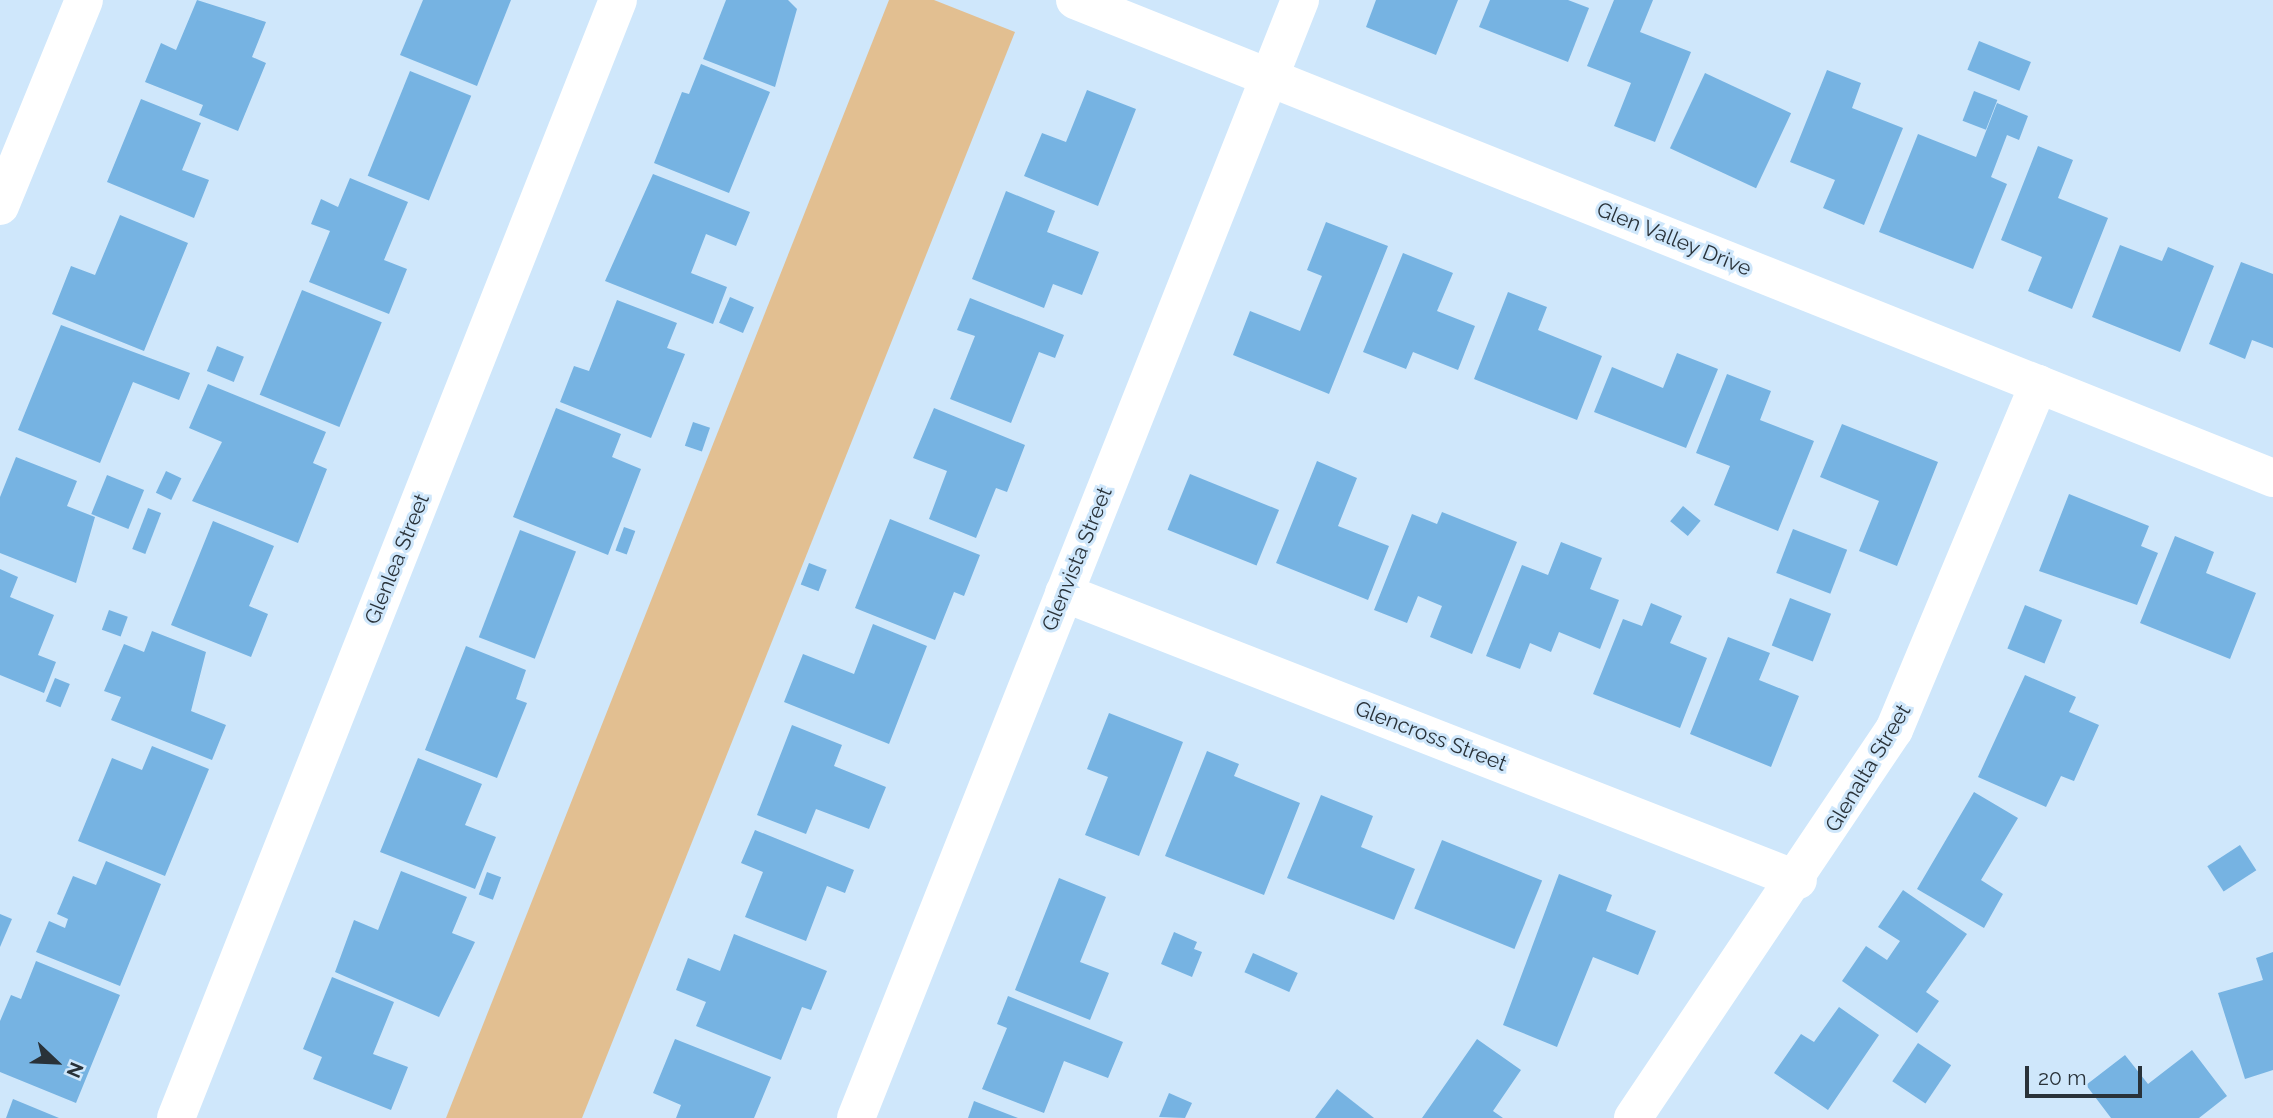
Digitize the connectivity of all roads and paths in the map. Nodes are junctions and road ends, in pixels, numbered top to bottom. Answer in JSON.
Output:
{"nodes":[{"id":1,"x":84,"y":0,"type":"edge"},
{"id":2,"x":618,"y":0,"type":"edge"},
{"id":3,"x":1074,"y":0,"type":"edge"},
{"id":4,"x":1300,"y":0,"type":"edge"},
{"id":5,"x":1269,"y":78,"type":"junction"},
{"id":6,"x":0,"y":206,"type":"edge"},
{"id":7,"x":2039,"y":384,"type":"junction"},
{"id":8,"x":2273,"y":478,"type":"edge"},
{"id":9,"x":1064,"y":593,"type":"junction"},
{"id":10,"x":1798,"y":880,"type":"junction"},
{"id":11,"x":176,"y":1118,"type":"edge"},
{"id":12,"x":856,"y":1118,"type":"edge"},
{"id":13,"x":1633,"y":1118,"type":"edge"}],
"edges":[{"from":1,"to":6,"type":"street"},
{"from":2,"to":11,"type":"street","name":"Glenlea Street"},
{"from":3,"to":5,"type":"street","name":"Glen Valley Drive"},
{"from":4,"to":5,"type":"street","name":"Glenvista Street"},
{"from":5,"to":7,"type":"street","name":"Glen Valley Drive"},
{"from":5,"to":9,"type":"street","name":"Glenvista Street"},
{"from":7,"to":8,"type":"street","name":"Glen Valley Drive"},
{"from":7,"to":10,"type":"street","name":"Glenalta Street"},
{"from":9,"to":10,"type":"street","name":"Glencross Street"},
{"from":9,"to":12,"type":"street","name":"Glenvista Street"},
{"from":10,"to":13,"type":"street","name":"Glenalta Street"}]}
